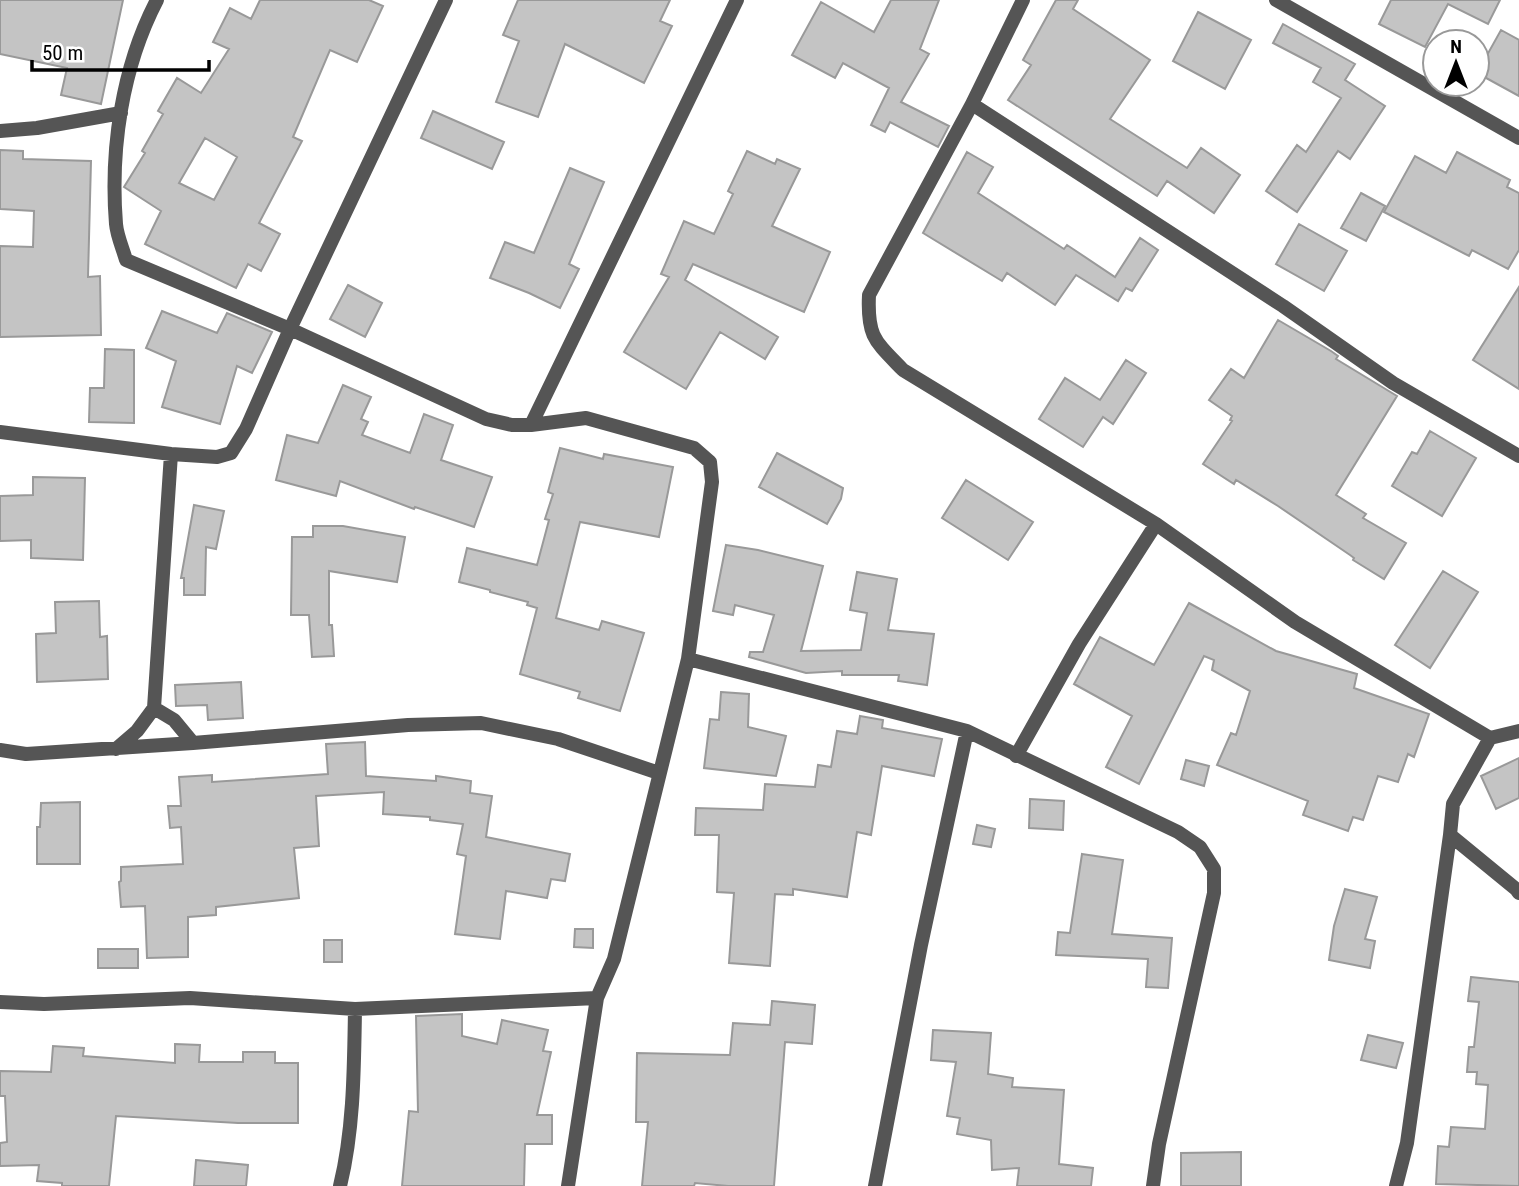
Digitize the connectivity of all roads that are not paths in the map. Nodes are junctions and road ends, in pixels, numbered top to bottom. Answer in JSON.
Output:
{"nodes":[{"id":1,"x":157,"y":0,"type":"edge"},
{"id":2,"x":446,"y":0,"type":"edge"},
{"id":3,"x":737,"y":0,"type":"edge"},
{"id":4,"x":1023,"y":0,"type":"edge"},
{"id":5,"x":1276,"y":0,"type":"edge"},
{"id":6,"x":972,"y":104,"type":"junction"},
{"id":7,"x":121,"y":113,"type":"junction"},
{"id":8,"x":0,"y":131,"type":"edge"},
{"id":9,"x":1519,"y":138,"type":"edge"},
{"id":10,"x":290,"y":329,"type":"junction"},
{"id":11,"x":531,"y":425,"type":"junction"},
{"id":12,"x":0,"y":432,"type":"edge"},
{"id":13,"x":171,"y":454,"type":"junction"},
{"id":14,"x":1519,"y":456,"type":"edge"},
{"id":15,"x":1156,"y":524,"type":"junction"},
{"id":16,"x":688,"y":659,"type":"junction"},
{"id":17,"x":155,"y":708,"type":"junction"},
{"id":18,"x":967,"y":731,"type":"junction"},
{"id":19,"x":1519,"y":731,"type":"edge"},
{"id":20,"x":1490,"y":738,"type":"junction"},
{"id":21,"x":193,"y":743,"type":"junction"},
{"id":22,"x":116,"y":748,"type":"junction"},
{"id":23,"x":0,"y":750,"type":"edge"},
{"id":24,"x":1016,"y":755,"type":"junction"},
{"id":25,"x":659,"y":773,"type":"junction"},
{"id":26,"x":1450,"y":835,"type":"junction"},
{"id":27,"x":1519,"y":893,"type":"edge"},
{"id":28,"x":597,"y":998,"type":"junction"},
{"id":29,"x":0,"y":1002,"type":"edge"},
{"id":30,"x":355,"y":1009,"type":"junction"},
{"id":31,"x":340,"y":1186,"type":"edge"},
{"id":32,"x":568,"y":1186,"type":"edge"},
{"id":33,"x":875,"y":1186,"type":"edge"},
{"id":34,"x":1153,"y":1186,"type":"edge"},
{"id":35,"x":1396,"y":1186,"type":"edge"}],
"edges":[{"from":1,"to":7,"type":"street"},
{"from":2,"to":10,"type":"street"},
{"from":3,"to":11,"type":"street"},
{"from":4,"to":6,"type":"street"},
{"from":5,"to":9,"type":"street"},
{"from":6,"to":14,"type":"street"},
{"from":6,"to":15,"type":"street"},
{"from":7,"to":8,"type":"street"},
{"from":7,"to":10,"type":"street"},
{"from":10,"to":11,"type":"street"},
{"from":10,"to":13,"type":"street"},
{"from":11,"to":16,"type":"street"},
{"from":12,"to":13,"type":"street"},
{"from":13,"to":17,"type":"street"},
{"from":15,"to":20,"type":"street"},
{"from":15,"to":24,"type":"street"},
{"from":16,"to":18,"type":"street"},
{"from":16,"to":25,"type":"street"},
{"from":17,"to":21,"type":"street"},
{"from":17,"to":22,"type":"street"},
{"from":18,"to":24,"type":"street"},
{"from":18,"to":33,"type":"street"},
{"from":19,"to":20,"type":"street"},
{"from":20,"to":26,"type":"street"},
{"from":21,"to":22,"type":"street"},
{"from":21,"to":25,"type":"street"},
{"from":22,"to":23,"type":"street"},
{"from":24,"to":34,"type":"street"},
{"from":25,"to":28,"type":"street"},
{"from":26,"to":27,"type":"street"},
{"from":26,"to":35,"type":"street"},
{"from":28,"to":30,"type":"street"},
{"from":28,"to":32,"type":"street"},
{"from":29,"to":30,"type":"street"},
{"from":30,"to":31,"type":"street"}]}
